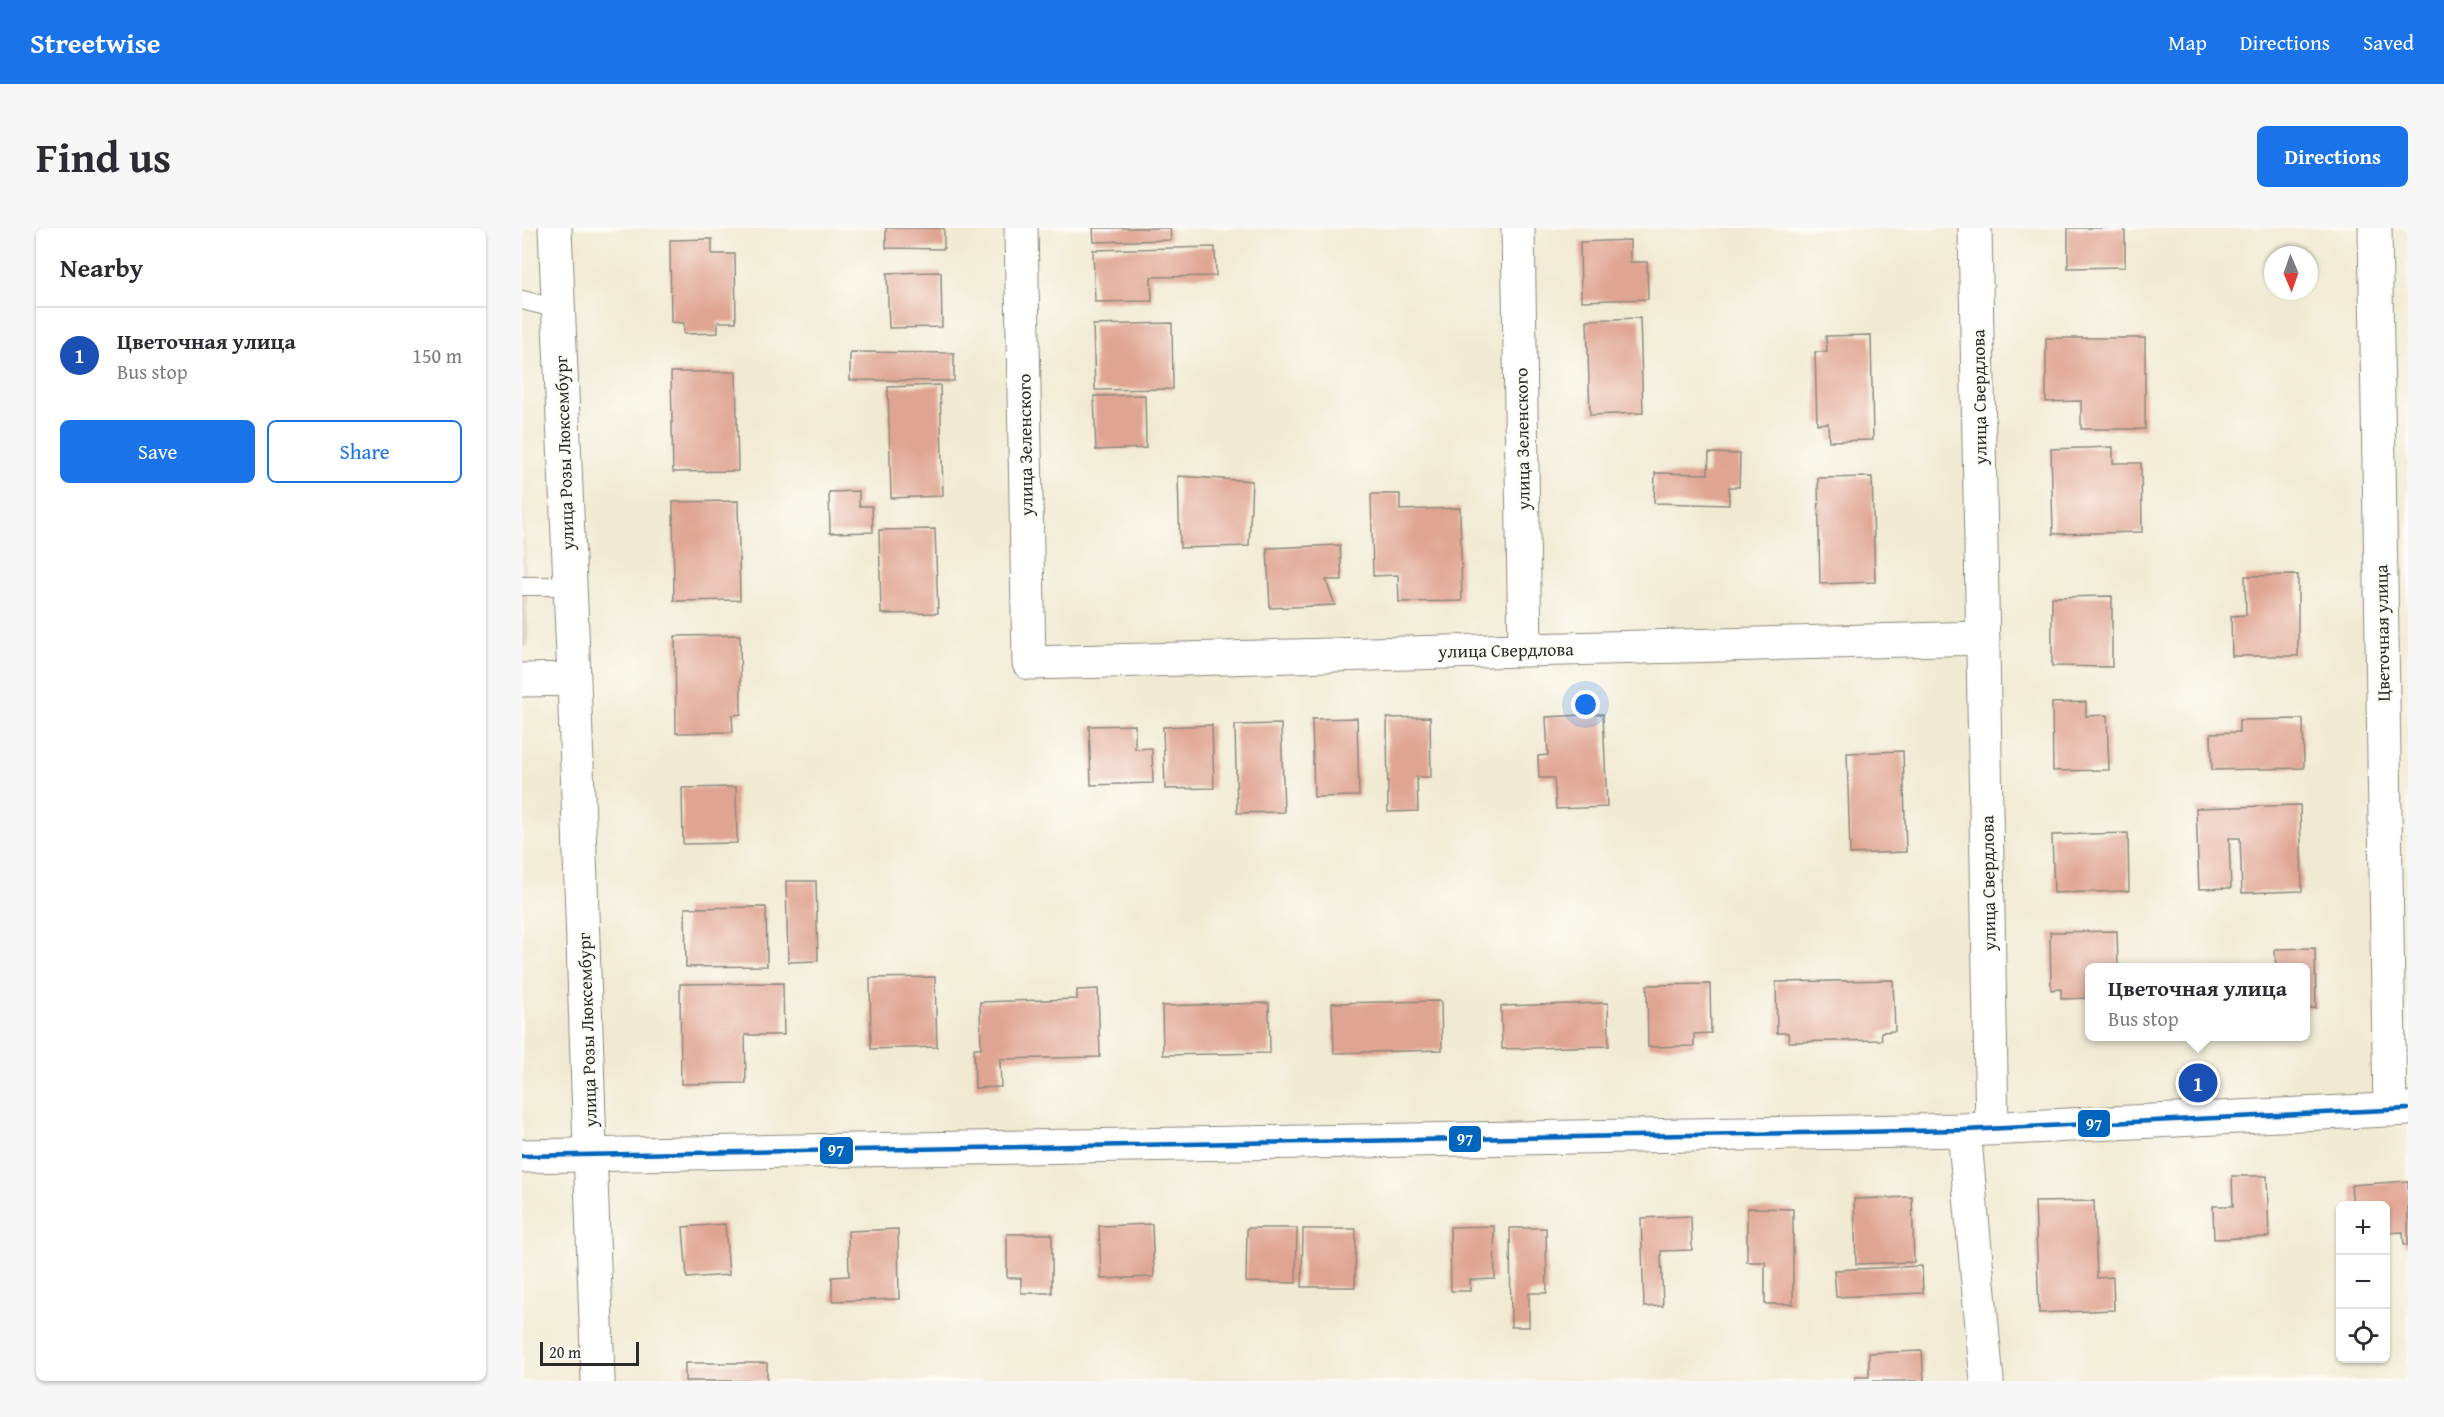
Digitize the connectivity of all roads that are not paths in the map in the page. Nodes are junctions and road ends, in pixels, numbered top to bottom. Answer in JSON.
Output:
{"nodes":[{"id":1,"x":555,"y":228,"type":"edge"},
{"id":2,"x":1021,"y":228,"type":"edge"},
{"id":3,"x":1518,"y":228,"type":"edge"},
{"id":4,"x":1976,"y":228,"type":"edge"},
{"id":5,"x":2375,"y":228,"type":"edge"},
{"id":6,"x":522,"y":300,"type":"edge"},
{"id":7,"x":558,"y":309,"type":"junction"},
{"id":8,"x":522,"y":586,"type":"edge"},
{"id":9,"x":569,"y":586,"type":"junction"},
{"id":10,"x":1983,"y":638,"type":"junction"},
{"id":11,"x":1525,"y":650,"type":"junction"},
{"id":12,"x":1029,"y":663,"type":"joint"},
{"id":13,"x":574,"y":679,"type":"junction"},
{"id":14,"x":522,"y":680,"type":"edge"},
{"id":15,"x":2399,"y":1109,"type":"edge"},
{"id":16,"x":1978,"y":1129,"type":"junction"},
{"id":17,"x":592,"y":1155,"type":"junction"},
{"id":18,"x":522,"y":1156,"type":"edge"},
{"id":19,"x":598,"y":1381,"type":"edge"},
{"id":20,"x":1987,"y":1381,"type":"edge"}],
"edges":[{"from":1,"to":7,"type":"street","name":"улица Розы Люксембург"},
{"from":2,"to":12,"type":"street","name":"улица Зеленского"},
{"from":3,"to":11,"type":"street","name":"улица Зеленского"},
{"from":4,"to":10,"type":"street","name":"улица Свердлова"},
{"from":5,"to":15,"type":"street","name":"Цветочная улица"},
{"from":6,"to":7,"type":"lane"},
{"from":7,"to":9,"type":"street","name":"улица Розы Люксембург"},
{"from":8,"to":9,"type":"lane"},
{"from":9,"to":13,"type":"street","name":"улица Розы Люксембург"},
{"from":10,"to":11,"type":"street","name":"улица Свердлова"},
{"from":10,"to":16,"type":"street","name":"улица Свердлова"},
{"from":11,"to":12,"type":"street","name":"улица Свердлова"},
{"from":13,"to":14,"type":"street"},
{"from":13,"to":17,"type":"street","name":"улица Розы Люксембург"},
{"from":15,"to":16,"type":"street"},
{"from":16,"to":17,"type":"street"},
{"from":16,"to":20,"type":"street","name":"улица Свердлова"},
{"from":17,"to":18,"type":"street"},
{"from":17,"to":19,"type":"street","name":"улица Розы Люксембург"}]}
